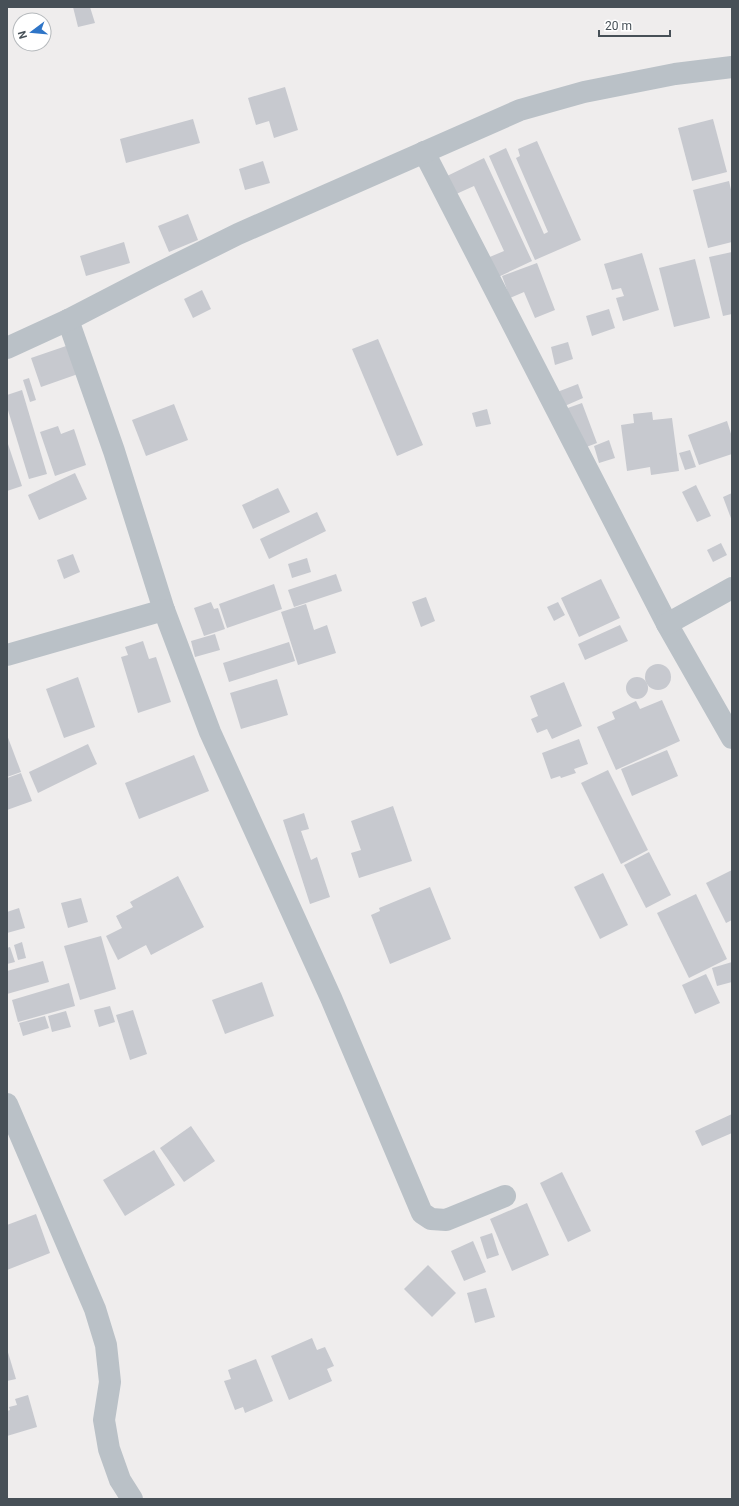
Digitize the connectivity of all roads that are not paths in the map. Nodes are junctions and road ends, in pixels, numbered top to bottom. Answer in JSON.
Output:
{"nodes":[{"id":1,"x":732,"y":67,"type":"edge"},
{"id":2,"x":424,"y":152,"type":"junction"},
{"id":3,"x":68,"y":320,"type":"junction"},
{"id":4,"x":7,"y":348,"type":"edge"},
{"id":5,"x":732,"y":588,"type":"edge"},
{"id":6,"x":164,"y":610,"type":"junction"},
{"id":7,"x":667,"y":624,"type":"junction"},
{"id":8,"x":7,"y":655,"type":"edge"},
{"id":9,"x":732,"y":738,"type":"edge"},
{"id":10,"x":7,"y":1104,"type":"edge"},
{"id":11,"x":505,"y":1196,"type":"dead end"},
{"id":12,"x":132,"y":1499,"type":"edge"}],
"edges":[{"from":1,"to":2,"type":"street"},
{"from":2,"to":3,"type":"street"},
{"from":2,"to":7,"type":"street"},
{"from":3,"to":4,"type":"street"},
{"from":3,"to":6,"type":"street"},
{"from":5,"to":7,"type":"street"},
{"from":6,"to":8,"type":"street"},
{"from":6,"to":11,"type":"street"},
{"from":7,"to":9,"type":"street"},
{"from":10,"to":12,"type":"street"}]}
